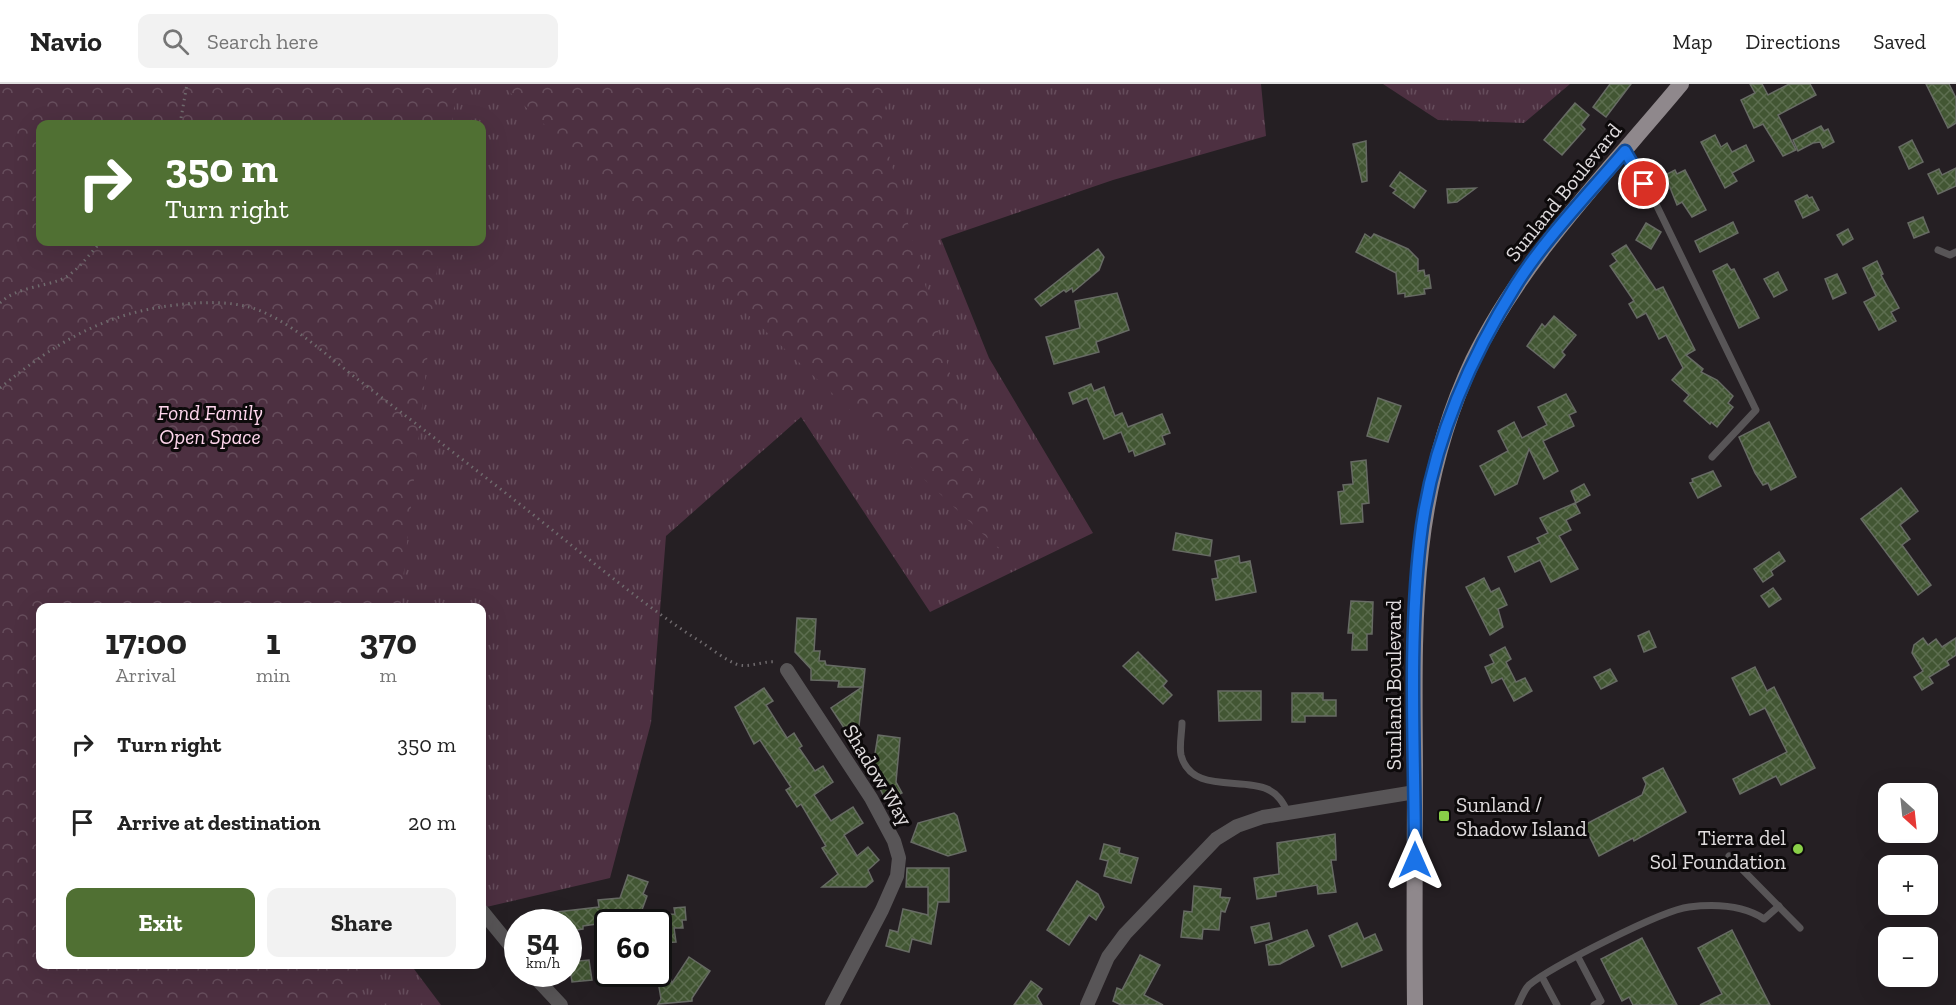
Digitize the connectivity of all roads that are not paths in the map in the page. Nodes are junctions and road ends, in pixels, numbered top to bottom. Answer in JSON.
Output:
{"nodes":[{"id":1,"x":1681,"y":84,"type":"edge"},
{"id":2,"x":1625,"y":151,"type":"junction"},
{"id":3,"x":1938,"y":250,"type":"dead end"},
{"id":4,"x":1956,"y":252,"type":"edge"},
{"id":5,"x":1712,"y":457,"type":"dead end"},
{"id":6,"x":787,"y":670,"type":"road end"},
{"id":7,"x":1182,"y":723,"type":"dead end"},
{"id":8,"x":1415,"y":792,"type":"junction"},
{"id":9,"x":1288,"y":813,"type":"junction"},
{"id":10,"x":1730,"y":856,"type":"dead end"},
{"id":11,"x":1779,"y":906,"type":"junction"},
{"id":12,"x":486,"y":916,"type":"edge"},
{"id":13,"x":1800,"y":928,"type":"dead end"},
{"id":14,"x":504,"y":938,"type":"edge"},
{"id":15,"x":1578,"y":957,"type":"junction"},
{"id":16,"x":1542,"y":977,"type":"junction"},
{"id":17,"x":544,"y":987,"type":"edge"},
{"id":18,"x":561,"y":1005,"type":"edge"},
{"id":19,"x":832,"y":1005,"type":"edge"},
{"id":20,"x":1087,"y":1005,"type":"edge"},
{"id":21,"x":1415,"y":1005,"type":"edge"},
{"id":22,"x":1518,"y":1005,"type":"edge"},
{"id":23,"x":1557,"y":1005,"type":"edge"},
{"id":24,"x":1594,"y":1005,"type":"edge"}],
"edges":[{"from":1,"to":2,"type":"main road","name":"Sunland Boulevard"},
{"from":2,"to":5,"type":"lane"},
{"from":2,"to":8,"type":"main road","name":"Sunland Boulevard"},
{"from":3,"to":4,"type":"lane"},
{"from":6,"to":19,"type":"street","name":"Shadow Way"},
{"from":7,"to":9,"type":"lane"},
{"from":8,"to":9,"type":"street"},
{"from":8,"to":21,"type":"main road","name":"Sunland Boulevard"},
{"from":9,"to":20,"type":"street"},
{"from":10,"to":11,"type":"lane"},
{"from":11,"to":13,"type":"lane"},
{"from":11,"to":15,"type":"lane"},
{"from":12,"to":14,"type":"street"},
{"from":15,"to":16,"type":"lane"},
{"from":15,"to":24,"type":"lane"},
{"from":16,"to":22,"type":"lane"},
{"from":16,"to":23,"type":"lane"},
{"from":17,"to":18,"type":"street"}]}
